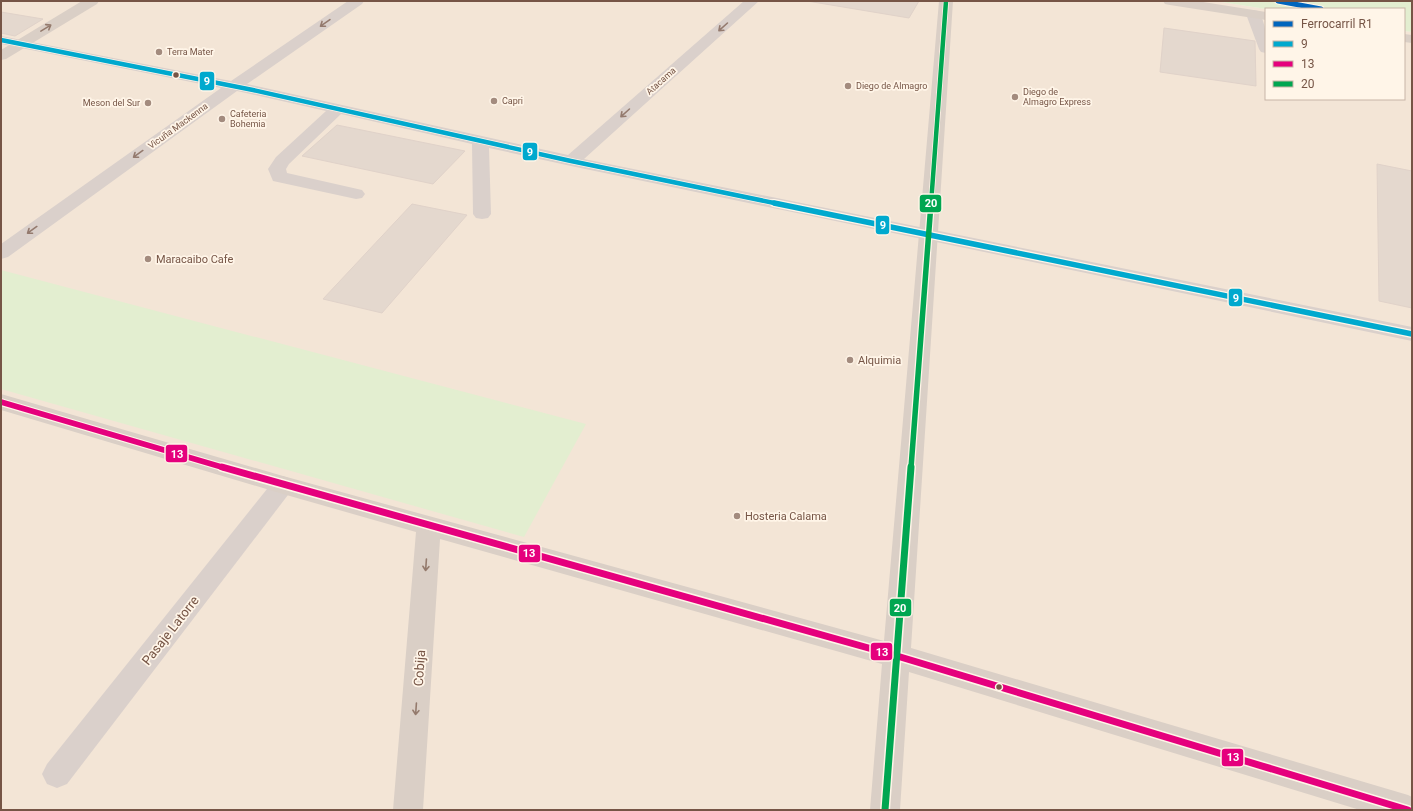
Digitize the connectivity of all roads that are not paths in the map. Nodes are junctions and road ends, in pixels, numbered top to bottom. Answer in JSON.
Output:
{"nodes":[{"id":1,"x":92,"y":1,"type":"edge"},
{"id":2,"x":357,"y":1,"type":"edge"},
{"id":3,"x":752,"y":1,"type":"edge"},
{"id":4,"x":946,"y":1,"type":"edge"},
{"id":5,"x":1170,"y":1,"type":"edge"},
{"id":6,"x":1259,"y":15,"type":"edge"},
{"id":7,"x":1,"y":40,"type":"edge"},
{"id":8,"x":20,"y":44,"type":"junction"},
{"id":9,"x":1265,"y":44,"type":"edge"},
{"id":10,"x":1,"y":56,"type":"edge"},
{"id":11,"x":234,"y":87,"type":"junction"},
{"id":12,"x":336,"y":109,"type":"junction"},
{"id":13,"x":480,"y":141,"type":"junction"},
{"id":14,"x":571,"y":161,"type":"junction"},
{"id":15,"x":356,"y":194,"type":"dead end"},
{"id":16,"x":482,"y":214,"type":"dead end"},
{"id":17,"x":929,"y":235,"type":"junction"},
{"id":18,"x":1,"y":252,"type":"edge"},
{"id":19,"x":1412,"y":334,"type":"edge"},
{"id":20,"x":1,"y":402,"type":"edge"},
{"id":21,"x":283,"y":485,"type":"junction"},
{"id":22,"x":429,"y":526,"type":"junction"},
{"id":23,"x":897,"y":656,"type":"junction"},
{"id":24,"x":57,"y":774,"type":"dead end"},
{"id":25,"x":408,"y":810,"type":"edge"},
{"id":26,"x":885,"y":810,"type":"edge"},
{"id":27,"x":1408,"y":810,"type":"edge"}],
"edges":[{"from":8,"to":1,"type":"main road","one_way":true},
{"from":2,"to":11,"type":"street","name":"Vicuña Mackenna","one_way":true},
{"from":3,"to":14,"type":"street","name":"Atacama","one_way":true},
{"from":4,"to":17,"type":"main road"},
{"from":5,"to":6,"type":"main road"},
{"from":6,"to":9,"type":"street"},
{"from":7,"to":8,"type":"street"},
{"from":8,"to":10,"type":"main road"},
{"from":8,"to":11,"type":"street"},
{"from":11,"to":12,"type":"street"},
{"from":11,"to":18,"type":"street","name":"Vicuña Mackenna","one_way":true},
{"from":12,"to":13,"type":"street"},
{"from":12,"to":15,"type":"street"},
{"from":13,"to":14,"type":"street"},
{"from":13,"to":16,"type":"street"},
{"from":14,"to":17,"type":"street"},
{"from":17,"to":19,"type":"street"},
{"from":17,"to":23,"type":"main road"},
{"from":20,"to":21,"type":"main road"},
{"from":21,"to":22,"type":"main road"},
{"from":21,"to":24,"type":"street","name":"Pasaje Latorre"},
{"from":22,"to":23,"type":"main road"},
{"from":22,"to":25,"type":"main road","name":"Cobija","one_way":true},
{"from":23,"to":26,"type":"main road"},
{"from":23,"to":27,"type":"main road"}]}
